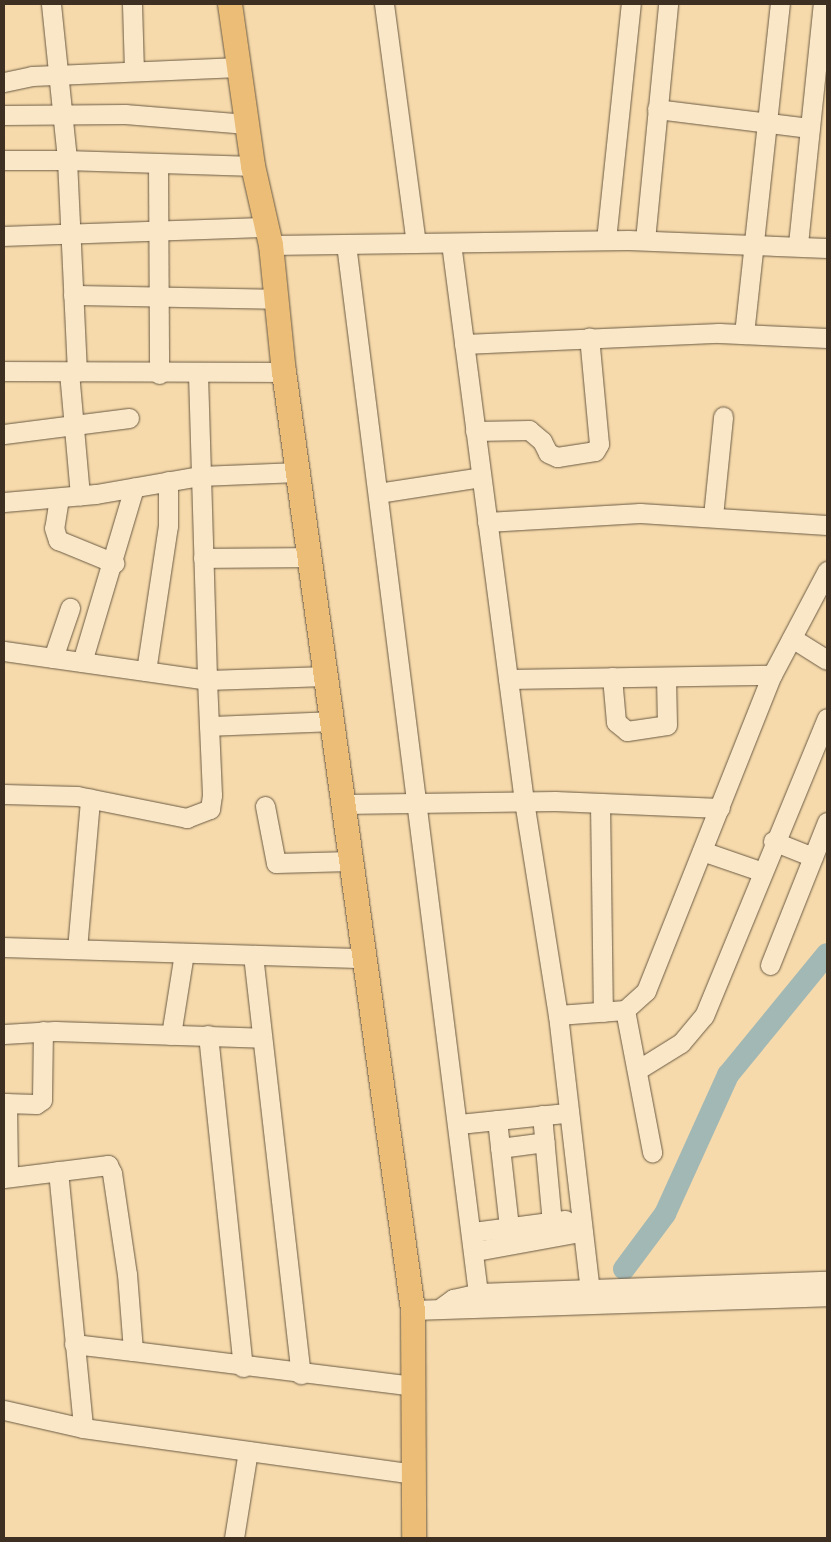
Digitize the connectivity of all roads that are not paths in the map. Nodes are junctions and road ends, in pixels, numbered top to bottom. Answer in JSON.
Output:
{"nodes":[{"id":1,"x":51,"y":4,"type":"edge"},
{"id":2,"x":132,"y":4,"type":"edge"},
{"id":3,"x":230,"y":4,"type":"edge"},
{"id":4,"x":384,"y":4,"type":"edge"},
{"id":5,"x":631,"y":4,"type":"edge"},
{"id":6,"x":668,"y":4,"type":"edge"},
{"id":7,"x":780,"y":4,"type":"edge"},
{"id":8,"x":823,"y":4,"type":"edge"},
{"id":9,"x":239,"y":66,"type":"junction"},
{"id":10,"x":134,"y":71,"type":"junction"},
{"id":11,"x":57,"y":75,"type":"junction"},
{"id":12,"x":4,"y":82,"type":"edge"},
{"id":13,"x":658,"y":110,"type":"junction"},
{"id":14,"x":62,"y":113,"type":"junction"},
{"id":15,"x":4,"y":115,"type":"edge"},
{"id":16,"x":768,"y":122,"type":"junction"},
{"id":17,"x":247,"y":124,"type":"junction"},
{"id":18,"x":810,"y":128,"type":"junction"},
{"id":19,"x":4,"y":160,"type":"edge"},
{"id":20,"x":67,"y":160,"type":"junction"},
{"id":21,"x":158,"y":163,"type":"junction"},
{"id":22,"x":253,"y":166,"type":"junction"},
{"id":23,"x":159,"y":231,"type":"junction"},
{"id":24,"x":70,"y":235,"type":"junction"},
{"id":25,"x":4,"y":236,"type":"edge"},
{"id":26,"x":269,"y":236,"type":"junction"},
{"id":27,"x":606,"y":240,"type":"junction"},
{"id":28,"x":645,"y":240,"type":"junction"},
{"id":29,"x":416,"y":243,"type":"junction"},
{"id":30,"x":451,"y":243,"type":"junction"},
{"id":31,"x":756,"y":243,"type":"junction"},
{"id":32,"x":346,"y":244,"type":"junction"},
{"id":33,"x":798,"y":244,"type":"junction"},
{"id":34,"x":827,"y":248,"type":"edge"},
{"id":35,"x":73,"y":295,"type":"junction"},
{"id":36,"x":159,"y":297,"type":"junction"},
{"id":37,"x":276,"y":298,"type":"junction"},
{"id":38,"x":744,"y":334,"type":"junction"},
{"id":39,"x":589,"y":337,"type":"junction"},
{"id":40,"x":827,"y":338,"type":"edge"},
{"id":41,"x":464,"y":344,"type":"junction"},
{"id":42,"x":4,"y":371,"type":"edge"},
{"id":43,"x":73,"y":372,"type":"junction"},
{"id":44,"x":284,"y":372,"type":"junction"},
{"id":45,"x":158,"y":374,"type":"junction"},
{"id":46,"x":198,"y":374,"type":"junction"},
{"id":47,"x":723,"y":417,"type":"dead end"},
{"id":48,"x":129,"y":418,"type":"dead end"},
{"id":49,"x":74,"y":426,"type":"junction"},
{"id":50,"x":475,"y":431,"type":"junction"},
{"id":51,"x":4,"y":434,"type":"edge"},
{"id":52,"x":298,"y":472,"type":"junction"},
{"id":53,"x":200,"y":476,"type":"junction"},
{"id":54,"x":481,"y":477,"type":"junction"},
{"id":55,"x":168,"y":482,"type":"junction"},
{"id":56,"x":134,"y":488,"type":"junction"},
{"id":57,"x":378,"y":493,"type":"junction"},
{"id":58,"x":80,"y":496,"type":"junction"},
{"id":59,"x":59,"y":498,"type":"junction"},
{"id":60,"x":4,"y":502,"type":"edge"},
{"id":61,"x":713,"y":516,"type":"junction"},
{"id":62,"x":487,"y":522,"type":"junction"},
{"id":63,"x":827,"y":525,"type":"edge"},
{"id":64,"x":310,"y":557,"type":"junction"},
{"id":65,"x":203,"y":558,"type":"junction"},
{"id":66,"x":114,"y":563,"type":"junction"},
{"id":67,"x":827,"y":571,"type":"edge"},
{"id":68,"x":70,"y":608,"type":"dead end"},
{"id":69,"x":792,"y":638,"type":"junction"},
{"id":70,"x":4,"y":651,"type":"edge"},
{"id":71,"x":54,"y":658,"type":"junction"},
{"id":72,"x":827,"y":660,"type":"edge"},
{"id":73,"x":82,"y":662,"type":"junction"},
{"id":74,"x":146,"y":671,"type":"junction"},
{"id":75,"x":772,"y":675,"type":"junction"},
{"id":76,"x":326,"y":676,"type":"junction"},
{"id":77,"x":666,"y":677,"type":"junction"},
{"id":78,"x":612,"y":678,"type":"junction"},
{"id":79,"x":508,"y":679,"type":"junction"},
{"id":80,"x":207,"y":680,"type":"junction"},
{"id":81,"x":827,"y":718,"type":"edge"},
{"id":82,"x":332,"y":721,"type":"junction"},
{"id":83,"x":209,"y":726,"type":"junction"},
{"id":84,"x":820,"y":757,"type":"edge"},
{"id":85,"x":4,"y":794,"type":"edge"},
{"id":86,"x":90,"y":799,"type":"junction"},
{"id":87,"x":524,"y":801,"type":"junction"},
{"id":88,"x":417,"y":802,"type":"junction"},
{"id":89,"x":600,"y":803,"type":"junction"},
{"id":90,"x":343,"y":804,"type":"junction"},
{"id":91,"x":265,"y":806,"type":"dead end"},
{"id":92,"x":720,"y":808,"type":"junction"},
{"id":93,"x":827,"y":822,"type":"edge"},
{"id":94,"x":773,"y":841,"type":"junction"},
{"id":95,"x":702,"y":851,"type":"junction"},
{"id":96,"x":813,"y":858,"type":"junction"},
{"id":97,"x":351,"y":861,"type":"junction"},
{"id":98,"x":760,"y":872,"type":"junction"},
{"id":99,"x":4,"y":947,"type":"edge"},
{"id":100,"x":77,"y":949,"type":"junction"},
{"id":101,"x":184,"y":953,"type":"junction"},
{"id":102,"x":254,"y":955,"type":"junction"},
{"id":103,"x":364,"y":958,"type":"junction"},
{"id":104,"x":770,"y":965,"type":"dead end"},
{"id":105,"x":625,"y":1010,"type":"junction"},
{"id":106,"x":603,"y":1012,"type":"junction"},
{"id":107,"x":558,"y":1015,"type":"junction"},
{"id":108,"x":42,"y":1030,"type":"junction"},
{"id":109,"x":4,"y":1034,"type":"edge"},
{"id":110,"x":171,"y":1035,"type":"junction"},
{"id":111,"x":208,"y":1035,"type":"junction"},
{"id":112,"x":262,"y":1038,"type":"junction"},
{"id":113,"x":639,"y":1070,"type":"junction"},
{"id":114,"x":5,"y":1103,"type":"edge"},
{"id":115,"x":566,"y":1113,"type":"junction"},
{"id":116,"x":542,"y":1115,"type":"junction"},
{"id":117,"x":497,"y":1120,"type":"junction"},
{"id":118,"x":459,"y":1124,"type":"junction"},
{"id":119,"x":544,"y":1142,"type":"junction"},
{"id":120,"x":500,"y":1148,"type":"junction"},
{"id":121,"x":652,"y":1152,"type":"dead end"},
{"id":122,"x":58,"y":1171,"type":"junction"},
{"id":123,"x":6,"y":1177,"type":"edge"},
{"id":124,"x":552,"y":1222,"type":"junction"},
{"id":125,"x":579,"y":1225,"type":"junction"},
{"id":126,"x":509,"y":1227,"type":"junction"},
{"id":127,"x":474,"y":1232,"type":"junction"},
{"id":128,"x":476,"y":1251,"type":"junction"},
{"id":129,"x":827,"y":1281,"type":"edge"},
{"id":130,"x":478,"y":1293,"type":"junction"},
{"id":131,"x":589,"y":1295,"type":"junction"},
{"id":132,"x":827,"y":1296,"type":"edge"},
{"id":133,"x":442,"y":1307,"type":"junction"},
{"id":134,"x":413,"y":1310,"type":"junction"},
{"id":135,"x":74,"y":1344,"type":"junction"},
{"id":136,"x":133,"y":1351,"type":"junction"},
{"id":137,"x":243,"y":1366,"type":"junction"},
{"id":138,"x":301,"y":1374,"type":"junction"},
{"id":139,"x":413,"y":1386,"type":"junction"},
{"id":140,"x":4,"y":1410,"type":"edge"},
{"id":141,"x":83,"y":1428,"type":"junction"},
{"id":142,"x":248,"y":1451,"type":"junction"},
{"id":143,"x":413,"y":1474,"type":"junction"},
{"id":144,"x":234,"y":1538,"type":"edge"},
{"id":145,"x":414,"y":1538,"type":"edge"}],
"edges":[{"from":1,"to":11,"type":"street"},
{"from":2,"to":10,"type":"street"},
{"from":3,"to":9,"type":"main road"},
{"from":4,"to":29,"type":"street"},
{"from":5,"to":27,"type":"street"},
{"from":6,"to":13,"type":"street"},
{"from":7,"to":16,"type":"street"},
{"from":8,"to":18,"type":"street"},
{"from":9,"to":10,"type":"street"},
{"from":9,"to":17,"type":"main road"},
{"from":10,"to":11,"type":"street"},
{"from":11,"to":12,"type":"street"},
{"from":11,"to":14,"type":"street"},
{"from":13,"to":16,"type":"street"},
{"from":13,"to":28,"type":"street"},
{"from":14,"to":15,"type":"street"},
{"from":14,"to":17,"type":"street"},
{"from":14,"to":20,"type":"street"},
{"from":16,"to":18,"type":"street"},
{"from":16,"to":31,"type":"street"},
{"from":17,"to":22,"type":"main road"},
{"from":18,"to":33,"type":"street"},
{"from":19,"to":20,"type":"street"},
{"from":20,"to":21,"type":"street"},
{"from":20,"to":24,"type":"street"},
{"from":21,"to":22,"type":"street"},
{"from":21,"to":23,"type":"street"},
{"from":22,"to":26,"type":"main road"},
{"from":23,"to":24,"type":"street"},
{"from":23,"to":26,"type":"street"},
{"from":23,"to":36,"type":"street"},
{"from":24,"to":25,"type":"street"},
{"from":24,"to":35,"type":"street"},
{"from":26,"to":32,"type":"street"},
{"from":26,"to":37,"type":"main road"},
{"from":27,"to":28,"type":"street"},
{"from":27,"to":30,"type":"street"},
{"from":28,"to":31,"type":"street"},
{"from":29,"to":30,"type":"street"},
{"from":29,"to":32,"type":"street"},
{"from":30,"to":41,"type":"street"},
{"from":31,"to":33,"type":"street"},
{"from":31,"to":38,"type":"street"},
{"from":32,"to":57,"type":"street"},
{"from":33,"to":34,"type":"street"},
{"from":35,"to":36,"type":"street"},
{"from":35,"to":43,"type":"street"},
{"from":36,"to":37,"type":"street"},
{"from":36,"to":45,"type":"street"},
{"from":37,"to":44,"type":"main road"},
{"from":38,"to":39,"type":"street"},
{"from":38,"to":40,"type":"street"},
{"from":39,"to":41,"type":"street"},
{"from":39,"to":50,"type":"street"},
{"from":41,"to":50,"type":"street"},
{"from":42,"to":43,"type":"street"},
{"from":43,"to":45,"type":"street"},
{"from":43,"to":49,"type":"street"},
{"from":44,"to":46,"type":"street"},
{"from":44,"to":52,"type":"main road"},
{"from":45,"to":46,"type":"street"},
{"from":46,"to":53,"type":"street"},
{"from":47,"to":61,"type":"street"},
{"from":48,"to":49,"type":"street"},
{"from":49,"to":51,"type":"street"},
{"from":49,"to":58,"type":"street"},
{"from":50,"to":54,"type":"street"},
{"from":52,"to":53,"type":"street"},
{"from":52,"to":64,"type":"main road"},
{"from":53,"to":55,"type":"street"},
{"from":53,"to":65,"type":"street"},
{"from":54,"to":57,"type":"street"},
{"from":54,"to":62,"type":"street"},
{"from":55,"to":56,"type":"street"},
{"from":55,"to":74,"type":"street"},
{"from":56,"to":58,"type":"street"},
{"from":56,"to":66,"type":"street"},
{"from":57,"to":88,"type":"street"},
{"from":58,"to":59,"type":"street"},
{"from":59,"to":60,"type":"street"},
{"from":59,"to":66,"type":"street"},
{"from":61,"to":62,"type":"street"},
{"from":61,"to":63,"type":"street"},
{"from":62,"to":79,"type":"street"},
{"from":64,"to":65,"type":"street"},
{"from":64,"to":76,"type":"main road"},
{"from":65,"to":80,"type":"street"},
{"from":66,"to":73,"type":"street"},
{"from":67,"to":69,"type":"street"},
{"from":68,"to":71,"type":"street"},
{"from":69,"to":72,"type":"street"},
{"from":69,"to":75,"type":"street"},
{"from":70,"to":71,"type":"street"},
{"from":71,"to":73,"type":"street"},
{"from":73,"to":74,"type":"street"},
{"from":74,"to":80,"type":"street"},
{"from":75,"to":77,"type":"street"},
{"from":75,"to":92,"type":"street"},
{"from":76,"to":80,"type":"street"},
{"from":76,"to":82,"type":"main road"},
{"from":77,"to":78,"type":"street"},
{"from":77,"to":78,"type":"street"},
{"from":78,"to":79,"type":"street"},
{"from":79,"to":87,"type":"street"},
{"from":80,"to":83,"type":"street"},
{"from":81,"to":84,"type":"street"},
{"from":82,"to":83,"type":"street"},
{"from":82,"to":90,"type":"main road"},
{"from":83,"to":86,"type":"street"},
{"from":84,"to":94,"type":"street"},
{"from":85,"to":86,"type":"street"},
{"from":86,"to":100,"type":"street"},
{"from":87,"to":88,"type":"street"},
{"from":87,"to":89,"type":"street"},
{"from":87,"to":107,"type":"street"},
{"from":88,"to":90,"type":"street"},
{"from":88,"to":118,"type":"street"},
{"from":89,"to":92,"type":"street"},
{"from":89,"to":106,"type":"street"},
{"from":90,"to":97,"type":"main road"},
{"from":91,"to":97,"type":"street"},
{"from":92,"to":95,"type":"street"},
{"from":93,"to":96,"type":"street"},
{"from":94,"to":96,"type":"street"},
{"from":94,"to":98,"type":"street"},
{"from":95,"to":98,"type":"street"},
{"from":95,"to":105,"type":"street"},
{"from":96,"to":104,"type":"street"},
{"from":97,"to":103,"type":"main road"},
{"from":98,"to":113,"type":"street"},
{"from":99,"to":100,"type":"street"},
{"from":100,"to":101,"type":"street"},
{"from":101,"to":102,"type":"street"},
{"from":101,"to":110,"type":"street"},
{"from":102,"to":103,"type":"street"},
{"from":102,"to":112,"type":"street"},
{"from":103,"to":134,"type":"main road"},
{"from":105,"to":106,"type":"street"},
{"from":105,"to":113,"type":"street"},
{"from":106,"to":107,"type":"street"},
{"from":107,"to":115,"type":"street"},
{"from":108,"to":109,"type":"street"},
{"from":108,"to":110,"type":"street"},
{"from":108,"to":114,"type":"street"},
{"from":110,"to":111,"type":"street"},
{"from":111,"to":112,"type":"street"},
{"from":111,"to":137,"type":"street"},
{"from":112,"to":138,"type":"street"},
{"from":113,"to":121,"type":"street"},
{"from":114,"to":123,"type":"street"},
{"from":115,"to":116,"type":"street"},
{"from":115,"to":125,"type":"street"},
{"from":116,"to":117,"type":"street"},
{"from":116,"to":119,"type":"street"},
{"from":117,"to":118,"type":"street"},
{"from":117,"to":120,"type":"street"},
{"from":118,"to":127,"type":"street"},
{"from":119,"to":120,"type":"street"},
{"from":119,"to":124,"type":"street"},
{"from":120,"to":126,"type":"street"},
{"from":122,"to":123,"type":"street"},
{"from":122,"to":135,"type":"street"},
{"from":122,"to":136,"type":"street"},
{"from":124,"to":125,"type":"street"},
{"from":124,"to":126,"type":"street"},
{"from":125,"to":128,"type":"street"},
{"from":125,"to":131,"type":"street"},
{"from":126,"to":127,"type":"street"},
{"from":127,"to":128,"type":"street"},
{"from":128,"to":130,"type":"street"},
{"from":129,"to":131,"type":"street"},
{"from":130,"to":131,"type":"street"},
{"from":130,"to":133,"type":"street"},
{"from":131,"to":132,"type":"street"},
{"from":131,"to":133,"type":"street"},
{"from":133,"to":134,"type":"street"},
{"from":134,"to":139,"type":"main road"},
{"from":135,"to":136,"type":"street"},
{"from":135,"to":141,"type":"street"},
{"from":136,"to":137,"type":"street"},
{"from":137,"to":138,"type":"street"},
{"from":138,"to":139,"type":"street"},
{"from":139,"to":143,"type":"main road"},
{"from":140,"to":141,"type":"street"},
{"from":141,"to":142,"type":"street"},
{"from":142,"to":143,"type":"street"},
{"from":142,"to":144,"type":"street"},
{"from":143,"to":145,"type":"main road"}]}
